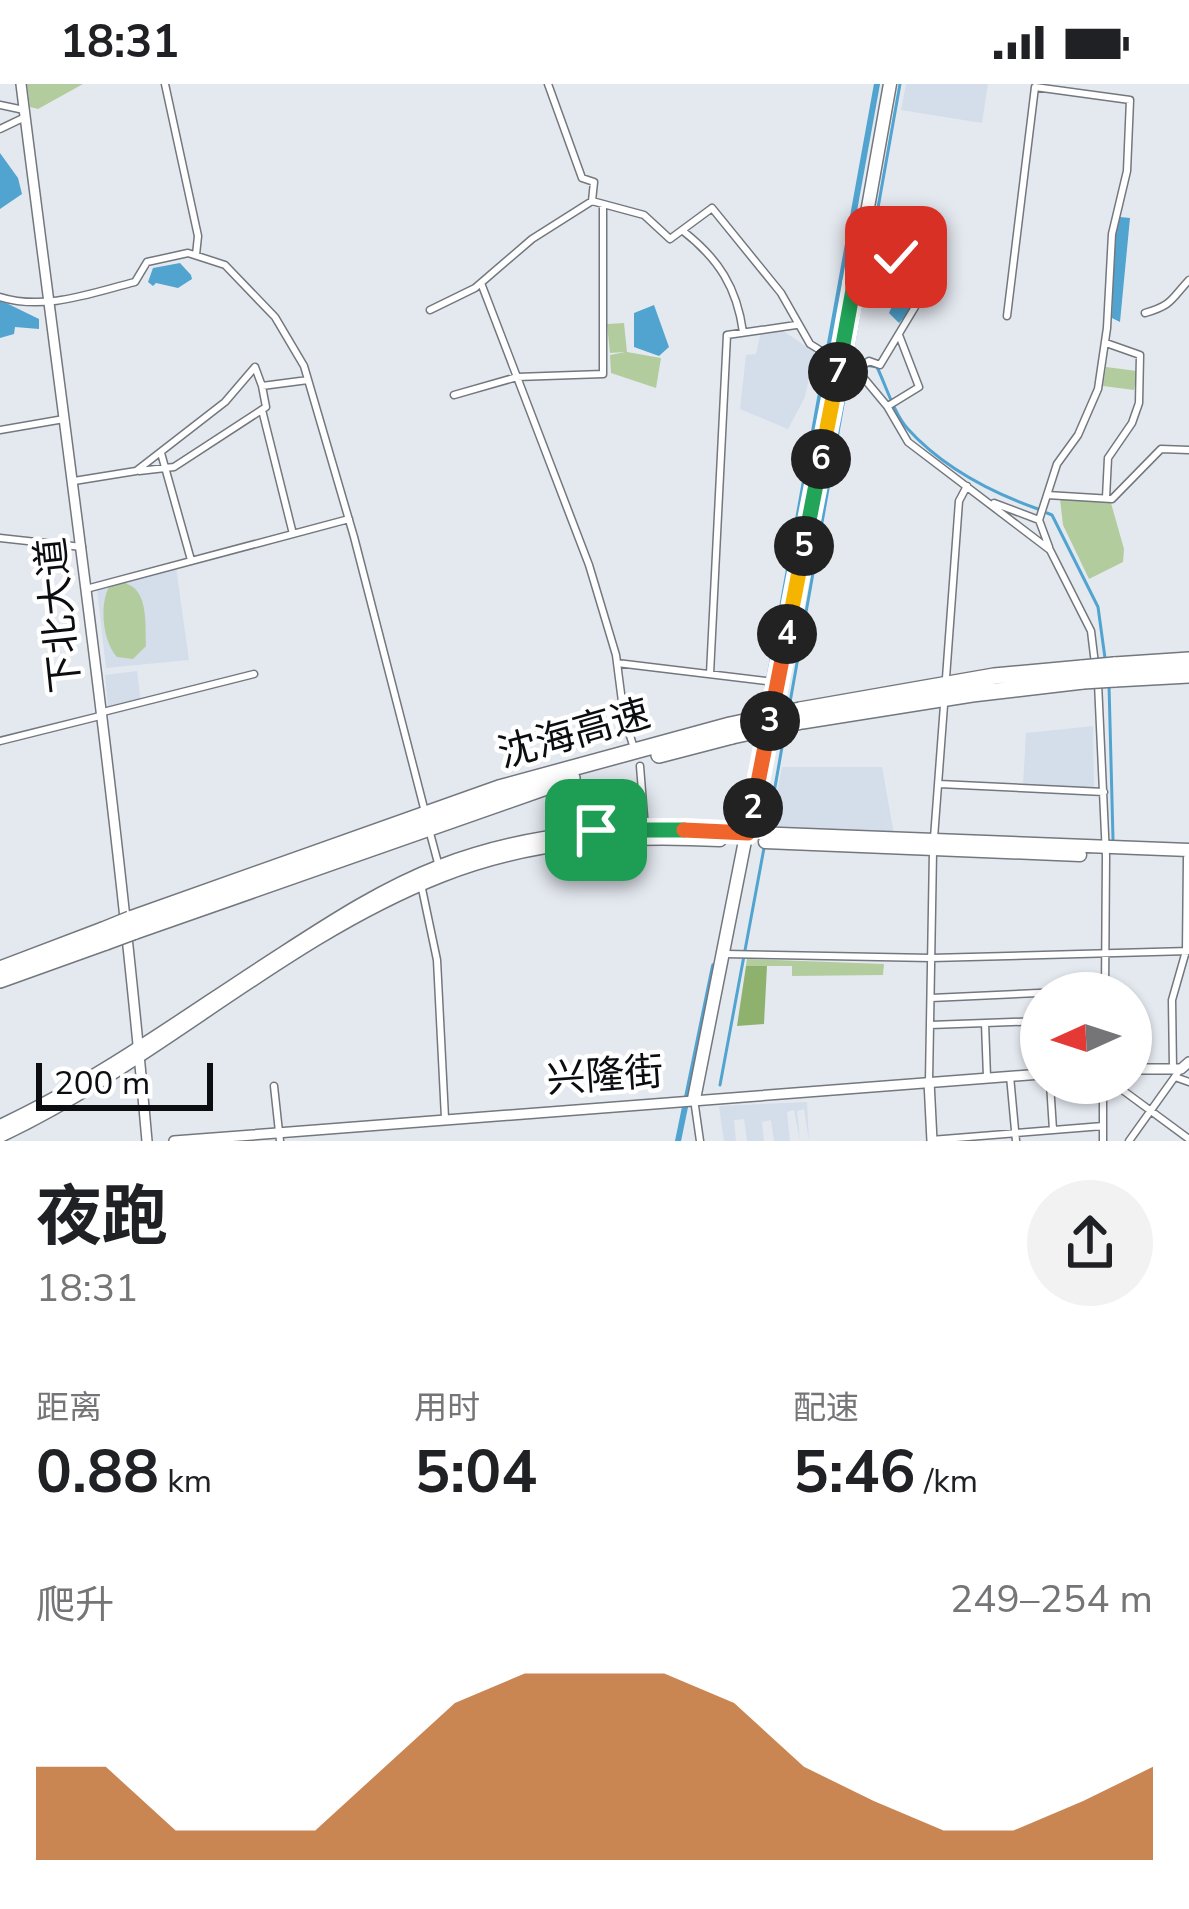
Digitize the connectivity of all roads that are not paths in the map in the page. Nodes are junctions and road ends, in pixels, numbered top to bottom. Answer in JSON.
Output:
{"nodes":[{"id":1,"x":21,"y":84,"type":"edge"},
{"id":2,"x":165,"y":84,"type":"edge"},
{"id":3,"x":548,"y":84,"type":"edge"},
{"id":4,"x":890,"y":84,"type":"edge"},
{"id":5,"x":0,"y":105,"type":"edge"},
{"id":6,"x":25,"y":114,"type":"junction"},
{"id":7,"x":0,"y":129,"type":"edge"},
{"id":8,"x":592,"y":201,"type":"junction"},
{"id":9,"x":604,"y":204,"type":"junction"},
{"id":10,"x":682,"y":230,"type":"junction"},
{"id":11,"x":866,"y":252,"type":"junction"},
{"id":12,"x":196,"y":255,"type":"junction"},
{"id":13,"x":1189,"y":280,"type":"edge"},
{"id":14,"x":482,"y":283,"type":"junction"},
{"id":15,"x":0,"y":297,"type":"edge"},
{"id":16,"x":47,"y":303,"type":"junction"},
{"id":17,"x":430,"y":310,"type":"dead end"},
{"id":18,"x":1144,"y":313,"type":"dead end"},
{"id":19,"x":1007,"y":316,"type":"dead end"},
{"id":20,"x":796,"y":325,"type":"junction"},
{"id":21,"x":743,"y":332,"type":"junction"},
{"id":22,"x":899,"y":335,"type":"junction"},
{"id":23,"x":1105,"y":343,"type":"junction"},
{"id":24,"x":851,"y":367,"type":"junction"},
{"id":25,"x":517,"y":376,"type":"junction"},
{"id":26,"x":308,"y":380,"type":"junction"},
{"id":27,"x":262,"y":386,"type":"junction"},
{"id":28,"x":454,"y":395,"type":"dead end"},
{"id":29,"x":892,"y":404,"type":"junction"},
{"id":30,"x":262,"y":410,"type":"junction"},
{"id":31,"x":64,"y":419,"type":"junction"},
{"id":32,"x":0,"y":430,"type":"edge"},
{"id":33,"x":1189,"y":450,"type":"edge"},
{"id":34,"x":161,"y":453,"type":"junction"},
{"id":35,"x":166,"y":469,"type":"junction"},
{"id":36,"x":136,"y":471,"type":"junction"},
{"id":37,"x":74,"y":481,"type":"junction"},
{"id":38,"x":967,"y":485,"type":"junction"},
{"id":39,"x":1048,"y":495,"type":"junction"},
{"id":40,"x":1106,"y":499,"type":"junction"},
{"id":41,"x":988,"y":500,"type":"junction"},
{"id":42,"x":349,"y":520,"type":"junction"},
{"id":43,"x":1039,"y":520,"type":"junction"},
{"id":44,"x":293,"y":534,"type":"junction"},
{"id":45,"x":0,"y":538,"type":"edge"},
{"id":46,"x":82,"y":547,"type":"junction"},
{"id":47,"x":1051,"y":550,"type":"junction"},
{"id":48,"x":192,"y":561,"type":"junction"},
{"id":49,"x":86,"y":589,"type":"junction"},
{"id":50,"x":1189,"y":660,"type":"edge"},
{"id":51,"x":617,"y":663,"type":"junction"},
{"id":52,"x":1114,"y":672,"type":"junction"},
{"id":53,"x":254,"y":674,"type":"dead end"},
{"id":54,"x":710,"y":674,"type":"junction"},
{"id":55,"x":1189,"y":675,"type":"edge"},
{"id":56,"x":946,"y":678,"type":"dead end"},
{"id":57,"x":777,"y":682,"type":"junction"},
{"id":58,"x":944,"y":705,"type":"dead end"},
{"id":59,"x":100,"y":715,"type":"junction"},
{"id":60,"x":0,"y":741,"type":"edge"},
{"id":61,"x":633,"y":745,"type":"dead end"},
{"id":62,"x":640,"y":766,"type":"dead end"},
{"id":63,"x":938,"y":784,"type":"junction"},
{"id":64,"x":1104,"y":792,"type":"junction"},
{"id":65,"x":424,"y":808,"type":"dead end"},
{"id":66,"x":645,"y":829,"type":"junction"},
{"id":67,"x":430,"y":833,"type":"dead end"},
{"id":68,"x":760,"y":838,"type":"junction"},
{"id":69,"x":933,"y":845,"type":"junction"},
{"id":70,"x":1106,"y":852,"type":"junction"},
{"id":71,"x":1188,"y":855,"type":"edge"},
{"id":72,"x":439,"y":867,"type":"junction"},
{"id":73,"x":421,"y":884,"type":"junction"},
{"id":74,"x":104,"y":936,"type":"junction"},
{"id":75,"x":1106,"y":950,"type":"junction"},
{"id":76,"x":1188,"y":951,"type":"edge"},
{"id":77,"x":724,"y":954,"type":"junction"},
{"id":78,"x":931,"y":958,"type":"junction"},
{"id":79,"x":0,"y":969,"type":"edge"},
{"id":80,"x":1106,"y":972,"type":"edge"},
{"id":81,"x":1,"y":980,"type":"edge"},
{"id":82,"x":1020,"y":994,"type":"edge"},
{"id":83,"x":931,"y":998,"type":"junction"},
{"id":84,"x":1020,"y":1022,"type":"edge"},
{"id":85,"x":985,"y":1023,"type":"junction"},
{"id":86,"x":930,"y":1025,"type":"junction"},
{"id":87,"x":139,"y":1052,"type":"junction"},
{"id":88,"x":1180,"y":1069,"type":"edge"},
{"id":89,"x":1020,"y":1075,"type":"edge"},
{"id":90,"x":1010,"y":1076,"type":"junction"},
{"id":91,"x":987,"y":1078,"type":"junction"},
{"id":92,"x":929,"y":1082,"type":"junction"},
{"id":93,"x":1189,"y":1082,"type":"edge"},
{"id":94,"x":274,"y":1087,"type":"dead end"},
{"id":95,"x":694,"y":1100,"type":"junction"},
{"id":96,"x":1053,"y":1104,"type":"edge"},
{"id":97,"x":1102,"y":1104,"type":"edge"},
{"id":98,"x":1140,"y":1104,"type":"edge"},
{"id":99,"x":1150,"y":1112,"type":"junction"},
{"id":100,"x":445,"y":1118,"type":"junction"},
{"id":101,"x":1103,"y":1126,"type":"junction"},
{"id":102,"x":1055,"y":1130,"type":"junction"},
{"id":103,"x":0,"y":1134,"type":"edge"},
{"id":104,"x":280,"y":1136,"type":"edge"},
{"id":105,"x":1016,"y":1137,"type":"edge"},
{"id":106,"x":1184,"y":1139,"type":"edge"},
{"id":107,"x":147,"y":1141,"type":"edge"},
{"id":108,"x":174,"y":1141,"type":"edge"},
{"id":109,"x":700,"y":1141,"type":"edge"},
{"id":110,"x":932,"y":1141,"type":"edge"},
{"id":111,"x":1057,"y":1141,"type":"edge"},
{"id":112,"x":1103,"y":1141,"type":"edge"},
{"id":113,"x":1129,"y":1141,"type":"edge"}],
"edges":[{"from":1,"to":6,"type":"street","name":"下北大道"},
{"from":2,"to":12,"type":"street"},
{"from":3,"to":8,"type":"street"},
{"from":4,"to":11,"type":"main road"},
{"from":5,"to":6,"type":"street"},
{"from":6,"to":7,"type":"street"},
{"from":6,"to":16,"type":"street","name":"下北大道"},
{"from":8,"to":9,"type":"street"},
{"from":8,"to":14,"type":"street"},
{"from":9,"to":10,"type":"street"},
{"from":9,"to":25,"type":"street"},
{"from":10,"to":20,"type":"street"},
{"from":10,"to":21,"type":"street"},
{"from":11,"to":22,"type":"street"},
{"from":11,"to":24,"type":"main road"},
{"from":12,"to":16,"type":"street"},
{"from":12,"to":26,"type":"street"},
{"from":13,"to":18,"type":"street"},
{"from":14,"to":17,"type":"street"},
{"from":14,"to":25,"type":"street"},
{"from":15,"to":16,"type":"street"},
{"from":16,"to":31,"type":"street","name":"下北大道"},
{"from":19,"to":23,"type":"street"},
{"from":20,"to":21,"type":"street"},
{"from":20,"to":24,"type":"street"},
{"from":21,"to":54,"type":"street"},
{"from":22,"to":24,"type":"street"},
{"from":22,"to":29,"type":"street"},
{"from":23,"to":39,"type":"street"},
{"from":23,"to":40,"type":"street"},
{"from":24,"to":29,"type":"street"},
{"from":24,"to":57,"type":"main road"},
{"from":25,"to":28,"type":"street"},
{"from":25,"to":51,"type":"street"},
{"from":26,"to":27,"type":"street"},
{"from":26,"to":42,"type":"street"},
{"from":27,"to":30,"type":"street"},
{"from":27,"to":34,"type":"street"},
{"from":29,"to":38,"type":"street"},
{"from":30,"to":35,"type":"street"},
{"from":30,"to":44,"type":"street"},
{"from":31,"to":32,"type":"street"},
{"from":31,"to":37,"type":"street","name":"下北大道"},
{"from":33,"to":40,"type":"street"},
{"from":34,"to":35,"type":"street"},
{"from":34,"to":36,"type":"street"},
{"from":35,"to":36,"type":"street"},
{"from":35,"to":48,"type":"street"},
{"from":36,"to":37,"type":"street"},
{"from":37,"to":46,"type":"street","name":"下北大道"},
{"from":38,"to":41,"type":"street"},
{"from":38,"to":56,"type":"street"},
{"from":39,"to":40,"type":"street"},
{"from":39,"to":43,"type":"street"},
{"from":41,"to":43,"type":"street"},
{"from":41,"to":47,"type":"street"},
{"from":42,"to":44,"type":"street"},
{"from":42,"to":65,"type":"street"},
{"from":43,"to":47,"type":"street"},
{"from":44,"to":48,"type":"street"},
{"from":45,"to":46,"type":"street"},
{"from":46,"to":49,"type":"street","name":"下北大道"},
{"from":47,"to":64,"type":"street"},
{"from":48,"to":49,"type":"street"},
{"from":49,"to":59,"type":"street","name":"下北大道"},
{"from":50,"to":52,"type":"highway","name":"沈海高速"},
{"from":51,"to":54,"type":"street"},
{"from":51,"to":61,"type":"street"},
{"from":52,"to":55,"type":"highway","name":"沈海高速"},
{"from":52,"to":74,"type":"highway","name":"沈海高速","bridge":true},
{"from":53,"to":59,"type":"street"},
{"from":54,"to":57,"type":"street"},
{"from":57,"to":68,"type":"main road"},
{"from":58,"to":63,"type":"street"},
{"from":59,"to":60,"type":"street"},
{"from":59,"to":87,"type":"street","name":"下北大道"},
{"from":62,"to":66,"type":"street"},
{"from":63,"to":64,"type":"street"},
{"from":63,"to":69,"type":"street"},
{"from":64,"to":70,"type":"street"},
{"from":66,"to":68,"type":"main road"},
{"from":66,"to":72,"type":"main road"},
{"from":67,"to":72,"type":"street"},
{"from":68,"to":69,"type":"main road"},
{"from":68,"to":73,"type":"main road"},
{"from":68,"to":77,"type":"main road"},
{"from":69,"to":70,"type":"main road"},
{"from":69,"to":78,"type":"street"},
{"from":70,"to":71,"type":"main road"},
{"from":70,"to":75,"type":"street"},
{"from":71,"to":76,"type":"street"},
{"from":72,"to":87,"type":"main road"},
{"from":73,"to":87,"type":"main road"},
{"from":73,"to":100,"type":"street"},
{"from":74,"to":79,"type":"highway","name":"沈海高速"},
{"from":74,"to":81,"type":"highway","name":"沈海高速"},
{"from":75,"to":76,"type":"street"},
{"from":75,"to":78,"type":"street"},
{"from":75,"to":80,"type":"street"},
{"from":76,"to":88,"type":"street"},
{"from":77,"to":78,"type":"street"},
{"from":77,"to":95,"type":"main road"},
{"from":78,"to":83,"type":"street"},
{"from":82,"to":83,"type":"street"},
{"from":83,"to":86,"type":"street"},
{"from":84,"to":85,"type":"street"},
{"from":85,"to":86,"type":"street"},
{"from":85,"to":91,"type":"street"},
{"from":86,"to":92,"type":"street"},
{"from":87,"to":103,"type":"main road"},
{"from":87,"to":107,"type":"street","name":"下北大道"},
{"from":88,"to":93,"type":"street"},
{"from":88,"to":99,"type":"street"},
{"from":89,"to":90,"type":"street","name":"兴隆街"},
{"from":90,"to":91,"type":"street","name":"兴隆街"},
{"from":90,"to":105,"type":"street"},
{"from":91,"to":92,"type":"street","name":"兴隆街"},
{"from":92,"to":95,"type":"street","name":"兴隆街"},
{"from":92,"to":110,"type":"street"},
{"from":94,"to":104,"type":"street"},
{"from":95,"to":100,"type":"street","name":"兴隆街"},
{"from":95,"to":109,"type":"street"},
{"from":96,"to":102,"type":"street"},
{"from":97,"to":101,"type":"street"},
{"from":98,"to":99,"type":"street"},
{"from":99,"to":106,"type":"street"},
{"from":99,"to":113,"type":"street"},
{"from":100,"to":104,"type":"street","name":"兴隆街"},
{"from":101,"to":102,"type":"street"},
{"from":101,"to":112,"type":"street"},
{"from":102,"to":105,"type":"street"},
{"from":102,"to":111,"type":"street"},
{"from":104,"to":108,"type":"street","name":"兴隆街"},
{"from":105,"to":110,"type":"street"}]}
